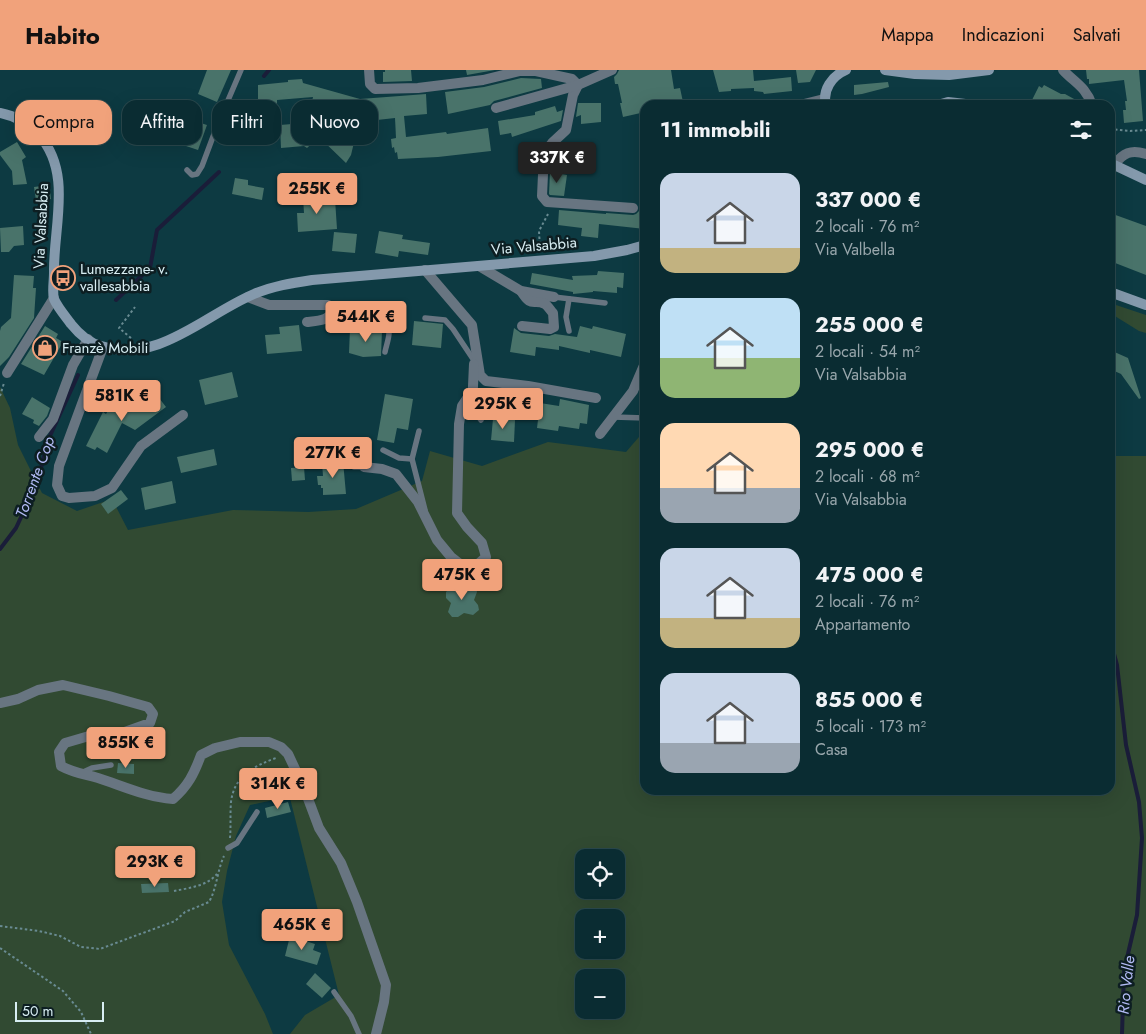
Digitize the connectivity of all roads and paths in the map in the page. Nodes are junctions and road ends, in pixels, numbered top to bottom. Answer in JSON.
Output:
{"nodes":[{"id":1,"x":241,"y":70,"type":"edge"},
{"id":2,"x":369,"y":70,"type":"edge"},
{"id":3,"x":612,"y":70,"type":"edge"},
{"id":4,"x":846,"y":70,"type":"edge"},
{"id":5,"x":885,"y":70,"type":"edge"},
{"id":6,"x":989,"y":70,"type":"edge"},
{"id":7,"x":1063,"y":70,"type":"edge"},
{"id":8,"x":578,"y":85,"type":"junction"},
{"id":9,"x":825,"y":100,"type":"edge"},
{"id":10,"x":1091,"y":100,"type":"edge"},
{"id":11,"x":496,"y":108,"type":"dead end"},
{"id":12,"x":0,"y":114,"type":"edge"},
{"id":13,"x":1115,"y":130,"type":"edge"},
{"id":14,"x":1146,"y":130,"type":"edge"},
{"id":15,"x":48,"y":146,"type":"joint"},
{"id":16,"x":1146,"y":154,"type":"edge"},
{"id":17,"x":1115,"y":161,"type":"edge"},
{"id":18,"x":1115,"y":165,"type":"edge"},
{"id":19,"x":188,"y":170,"type":"dead end"},
{"id":20,"x":1146,"y":180,"type":"edge"},
{"id":21,"x":556,"y":202,"type":"junction"},
{"id":22,"x":633,"y":208,"type":"dead end"},
{"id":23,"x":640,"y":246,"type":"edge"},
{"id":24,"x":541,"y":252,"type":"dead end"},
{"id":25,"x":479,"y":266,"type":"junction"},
{"id":26,"x":425,"y":270,"type":"junction"},
{"id":27,"x":521,"y":291,"type":"junction"},
{"id":28,"x":1115,"y":294,"type":"edge"},
{"id":29,"x":248,"y":297,"type":"junction"},
{"id":30,"x":554,"y":297,"type":"joint"},
{"id":31,"x":54,"y":298,"type":"junction"},
{"id":32,"x":569,"y":298,"type":"junction"},
{"id":33,"x":605,"y":302,"type":"dead end"},
{"id":34,"x":1146,"y":305,"type":"edge"},
{"id":35,"x":331,"y":306,"type":"junction"},
{"id":36,"x":135,"y":307,"type":"dead end"},
{"id":37,"x":425,"y":318,"type":"dead end"},
{"id":38,"x":304,"y":322,"type":"dead end"},
{"id":39,"x":522,"y":326,"type":"dead end"},
{"id":40,"x":569,"y":332,"type":"dead end"},
{"id":41,"x":88,"y":339,"type":"junction"},
{"id":42,"x":103,"y":347,"type":"junction"},
{"id":43,"x":145,"y":349,"type":"junction"},
{"id":44,"x":385,"y":352,"type":"dead end"},
{"id":45,"x":475,"y":357,"type":"junction"},
{"id":46,"x":7,"y":373,"type":"joint"},
{"id":47,"x":640,"y":375,"type":"edge"},
{"id":48,"x":472,"y":391,"type":"junction"},
{"id":49,"x":0,"y":396,"type":"edge"},
{"id":50,"x":596,"y":398,"type":"dead end"},
{"id":51,"x":472,"y":408,"type":"joint"},
{"id":52,"x":183,"y":415,"type":"dead end"},
{"id":53,"x":613,"y":417,"type":"junction"},
{"id":54,"x":640,"y":418,"type":"edge"},
{"id":55,"x":481,"y":420,"type":"dead end"},
{"id":56,"x":419,"y":431,"type":"dead end"},
{"id":57,"x":600,"y":434,"type":"dead end"},
{"id":58,"x":39,"y":437,"type":"dead end"},
{"id":59,"x":383,"y":450,"type":"dead end"},
{"id":60,"x":412,"y":459,"type":"junction"},
{"id":61,"x":359,"y":467,"type":"dead end"},
{"id":62,"x":426,"y":518,"type":"junction"},
{"id":63,"x":0,"y":702,"type":"edge"},
{"id":64,"x":288,"y":754,"type":"junction"},
{"id":65,"x":110,"y":765,"type":"dead end"},
{"id":66,"x":79,"y":774,"type":"junction"},
{"id":67,"x":257,"y":812,"type":"dead end"},
{"id":68,"x":228,"y":848,"type":"junction"},
{"id":69,"x":219,"y":872,"type":"junction"},
{"id":70,"x":174,"y":891,"type":"dead end"},
{"id":71,"x":0,"y":926,"type":"edge"},
{"id":72,"x":0,"y":948,"type":"edge"},
{"id":73,"x":334,"y":992,"type":"dead end"},
{"id":74,"x":91,"y":1034,"type":"edge"},
{"id":75,"x":359,"y":1034,"type":"edge"},
{"id":76,"x":376,"y":1034,"type":"edge"}],
"edges":[{"from":1,"to":19,"type":"lane"},
{"from":2,"to":8,"type":"street"},
{"from":3,"to":8,"type":"street"},
{"from":4,"to":9,"type":"main road"},
{"from":5,"to":6,"type":"main road"},
{"from":7,"to":10,"type":"street"},
{"from":8,"to":11,"type":"street"},
{"from":8,"to":21,"type":"street"},
{"from":12,"to":15,"type":"main road","name":"Via Valsabbia"},
{"from":13,"to":14,"type":"path"},
{"from":15,"to":31,"type":"main road","name":"Via Valsabbia"},
{"from":16,"to":17,"type":"street"},
{"from":18,"to":20,"type":"main road"},
{"from":21,"to":22,"type":"street"},
{"from":21,"to":24,"type":"path"},
{"from":23,"to":25,"type":"main road","name":"Via Valsabbia"},
{"from":25,"to":26,"type":"main road","name":"Via Valsabbia"},
{"from":25,"to":27,"type":"street"},
{"from":26,"to":29,"type":"main road","name":"Via Valsabbia"},
{"from":26,"to":45,"type":"street"},
{"from":27,"to":30,"type":"street"},
{"from":27,"to":39,"type":"street"},
{"from":28,"to":34,"type":"main road"},
{"from":29,"to":35,"type":"street"},
{"from":29,"to":43,"type":"main road","name":"Via Valsabbia"},
{"from":30,"to":32,"type":"lane"},
{"from":31,"to":41,"type":"main road","name":"Via Valsabbia"},
{"from":31,"to":46,"type":"street"},
{"from":32,"to":33,"type":"lane"},
{"from":32,"to":40,"type":"lane"},
{"from":35,"to":38,"type":"street"},
{"from":35,"to":44,"type":"lane"},
{"from":36,"to":43,"type":"path"},
{"from":37,"to":45,"type":"lane"},
{"from":41,"to":42,"type":"main road","name":"Via Valsabbia"},
{"from":41,"to":58,"type":"street"},
{"from":42,"to":43,"type":"main road","name":"Via Valsabbia"},
{"from":42,"to":52,"type":"street"},
{"from":45,"to":48,"type":"street"},
{"from":45,"to":50,"type":"street"},
{"from":46,"to":49,"type":"path"},
{"from":47,"to":53,"type":"street"},
{"from":48,"to":51,"type":"street"},
{"from":48,"to":62,"type":"street"},
{"from":51,"to":55,"type":"lane"},
{"from":53,"to":54,"type":"lane"},
{"from":53,"to":57,"type":"street"},
{"from":56,"to":60,"type":"lane"},
{"from":59,"to":60,"type":"lane"},
{"from":60,"to":62,"type":"lane"},
{"from":61,"to":62,"type":"street"},
{"from":63,"to":66,"type":"street"},
{"from":64,"to":66,"type":"street"},
{"from":64,"to":68,"type":"path"},
{"from":64,"to":76,"type":"street"},
{"from":65,"to":66,"type":"lane"},
{"from":67,"to":68,"type":"lane"},
{"from":68,"to":69,"type":"path"},
{"from":69,"to":70,"type":"path"},
{"from":69,"to":71,"type":"path"},
{"from":72,"to":74,"type":"path"},
{"from":73,"to":75,"type":"lane"}]}
